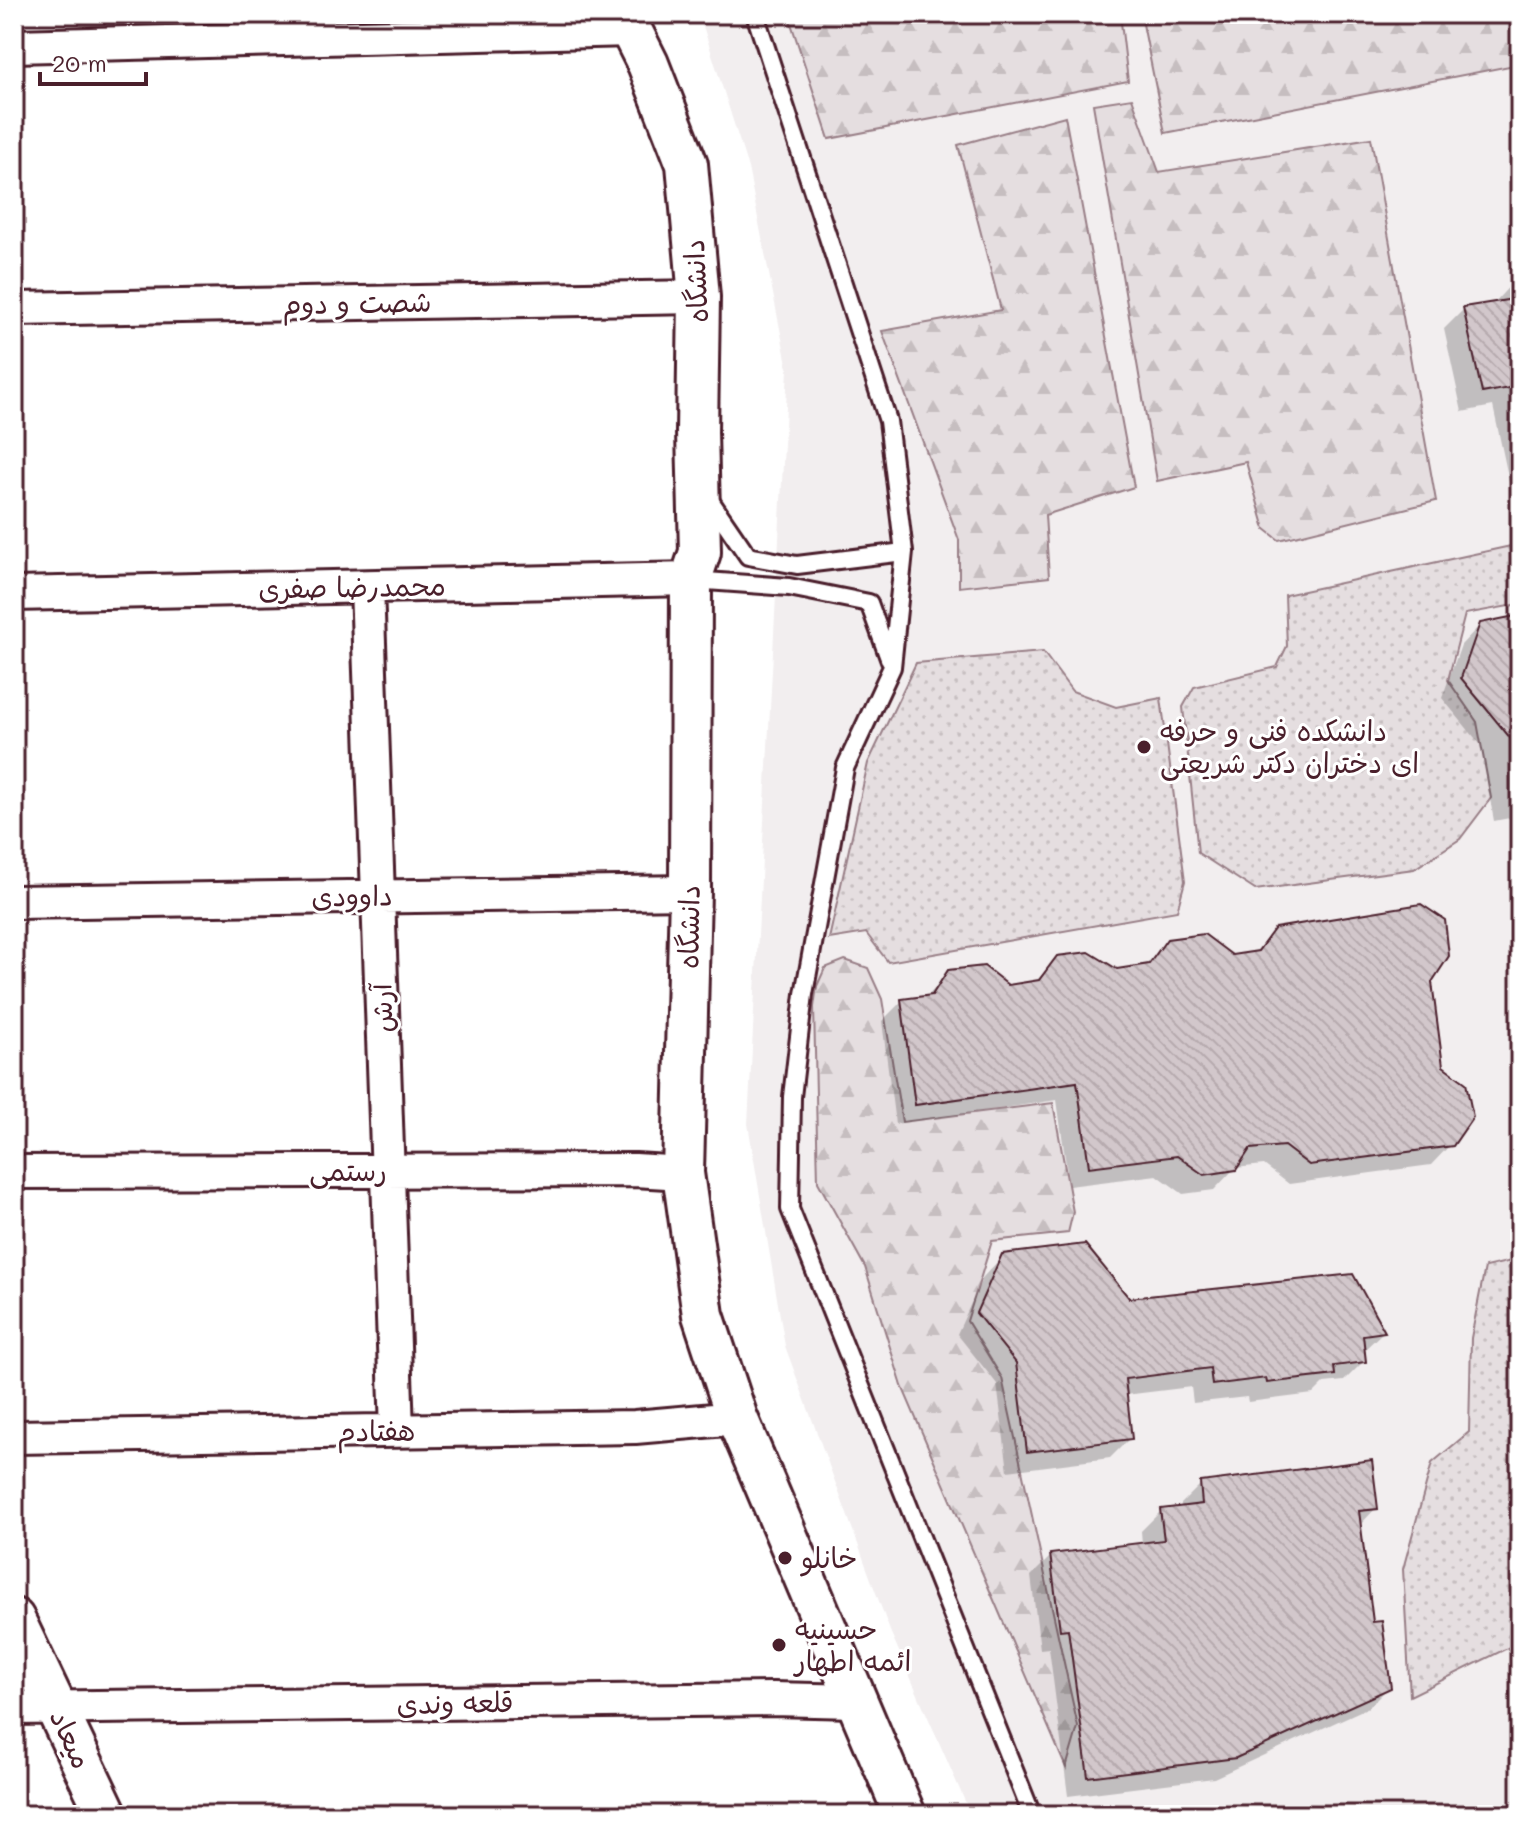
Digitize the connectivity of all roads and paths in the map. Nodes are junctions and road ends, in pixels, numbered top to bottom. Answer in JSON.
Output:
{"nodes":[{"id":1,"x":755,"y":14,"type":"edge"},
{"id":2,"x":627,"y":22,"type":"edge"},
{"id":3,"x":14,"y":46,"type":"edge"},
{"id":4,"x":699,"y":297,"type":"junction"},
{"id":5,"x":14,"y":309,"type":"edge"},
{"id":6,"x":698,"y":484,"type":"junction"},
{"id":7,"x":904,"y":552,"type":"junction"},
{"id":8,"x":691,"y":579,"type":"junction"},
{"id":9,"x":367,"y":587,"type":"junction"},
{"id":10,"x":14,"y":594,"type":"edge"},
{"id":11,"x":892,"y":667,"type":"junction"},
{"id":12,"x":690,"y":892,"type":"junction"},
{"id":13,"x":379,"y":895,"type":"junction"},
{"id":14,"x":14,"y":902,"type":"edge"},
{"id":15,"x":388,"y":1171,"type":"junction"},
{"id":16,"x":14,"y":1172,"type":"edge"},
{"id":17,"x":683,"y":1173,"type":"junction"},
{"id":18,"x":737,"y":1418,"type":"junction"},
{"id":19,"x":397,"y":1430,"type":"junction"},
{"id":20,"x":14,"y":1437,"type":"edge"},
{"id":21,"x":14,"y":1619,"type":"edge"},
{"id":22,"x":855,"y":1701,"type":"junction"},
{"id":23,"x":14,"y":1708,"type":"edge"},
{"id":24,"x":56,"y":1708,"type":"junction"},
{"id":25,"x":107,"y":1815,"type":"edge"},
{"id":26,"x":905,"y":1815,"type":"edge"},
{"id":27,"x":1032,"y":1815,"type":"edge"}],
"edges":[{"from":1,"to":7,"type":"lane"},
{"from":2,"to":3,"type":"street"},
{"from":2,"to":4,"type":"street","name":"دانشگاه"},
{"from":4,"to":5,"type":"street","name":"شصت و دوم"},
{"from":4,"to":6,"type":"street","name":"دانشگاه"},
{"from":6,"to":7,"type":"lane"},
{"from":6,"to":8,"type":"street","name":"دانشگاه"},
{"from":7,"to":11,"type":"lane"},
{"from":8,"to":9,"type":"street","name":"محمدرضا صفری"},
{"from":8,"to":11,"type":"lane"},
{"from":8,"to":12,"type":"street","name":"دانشگاه"},
{"from":9,"to":10,"type":"street","name":"محمدرضا صفری"},
{"from":9,"to":13,"type":"street","name":"آرش"},
{"from":11,"to":27,"type":"lane"},
{"from":12,"to":13,"type":"street","name":"داوودی"},
{"from":12,"to":17,"type":"street","name":"دانشگاه"},
{"from":13,"to":14,"type":"street","name":"داوودی"},
{"from":13,"to":15,"type":"street","name":"آرش"},
{"from":15,"to":16,"type":"street","name":"رستمی"},
{"from":15,"to":17,"type":"street","name":"رستمی"},
{"from":15,"to":19,"type":"street","name":"آرش"},
{"from":17,"to":18,"type":"street","name":"دانشگاه"},
{"from":18,"to":19,"type":"street","name":"هفتادم"},
{"from":18,"to":22,"type":"street","name":"دانشگاه"},
{"from":19,"to":20,"type":"street","name":"هفتادم"},
{"from":21,"to":24,"type":"street","name":"میعاد"},
{"from":22,"to":24,"type":"street","name":"قلعه وندی"},
{"from":22,"to":26,"type":"street","name":"دانشگاه"},
{"from":23,"to":24,"type":"street","name":"قلعه وندی"},
{"from":24,"to":25,"type":"street","name":"میعاد"}]}
